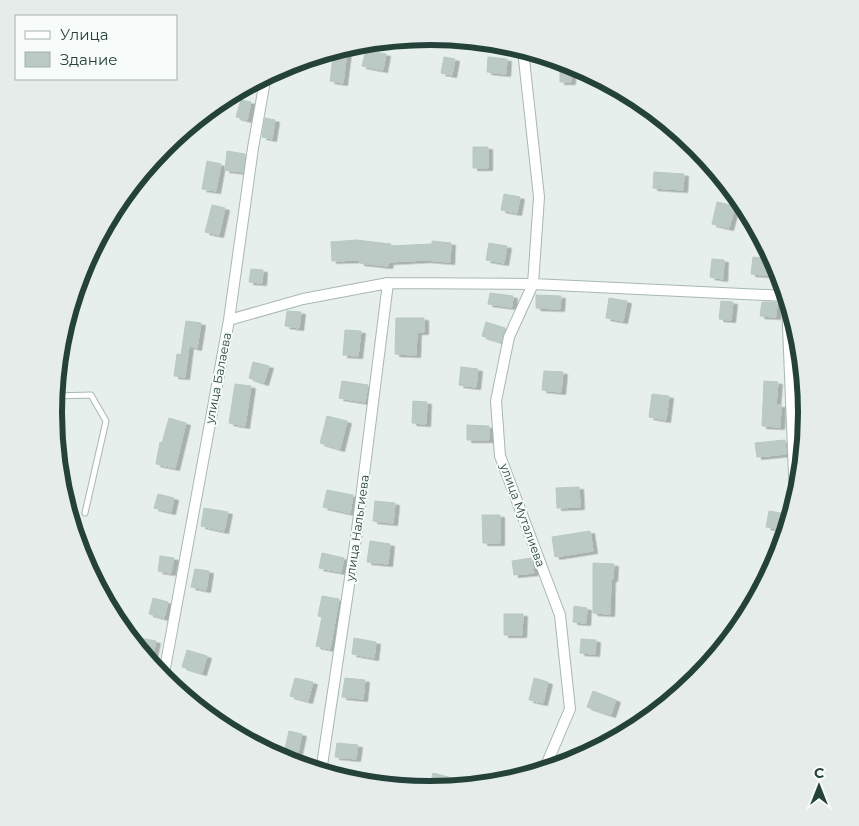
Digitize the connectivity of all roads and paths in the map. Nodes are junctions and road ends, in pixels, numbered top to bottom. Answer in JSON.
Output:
{"nodes":[{"id":1,"x":524,"y":58,"type":"edge"},
{"id":2,"x":264,"y":84,"type":"edge"},
{"id":3,"x":388,"y":283,"type":"junction"},
{"id":4,"x":533,"y":284,"type":"junction"},
{"id":5,"x":778,"y":296,"type":"edge"},
{"id":6,"x":228,"y":320,"type":"junction"},
{"id":7,"x":788,"y":333,"type":"edge"},
{"id":8,"x":62,"y":396,"type":"edge"},
{"id":9,"x":794,"y":464,"type":"edge"},
{"id":10,"x":85,"y":513,"type":"dead end"},
{"id":11,"x":165,"y":669,"type":"edge"},
{"id":12,"x":548,"y":761,"type":"edge"},
{"id":13,"x":322,"y":764,"type":"edge"}],
"edges":[{"from":1,"to":4,"type":"street","name":"улица Муталиева"},
{"from":2,"to":6,"type":"street","name":"улица Балаева"},
{"from":3,"to":4,"type":"street"},
{"from":3,"to":6,"type":"street"},
{"from":3,"to":13,"type":"street","name":"улица Нальгиева"},
{"from":4,"to":5,"type":"street"},
{"from":4,"to":12,"type":"street","name":"улица Муталиева"},
{"from":6,"to":11,"type":"street","name":"улица Балаева"},
{"from":7,"to":9,"type":"street"},
{"from":8,"to":10,"type":"lane"}]}
